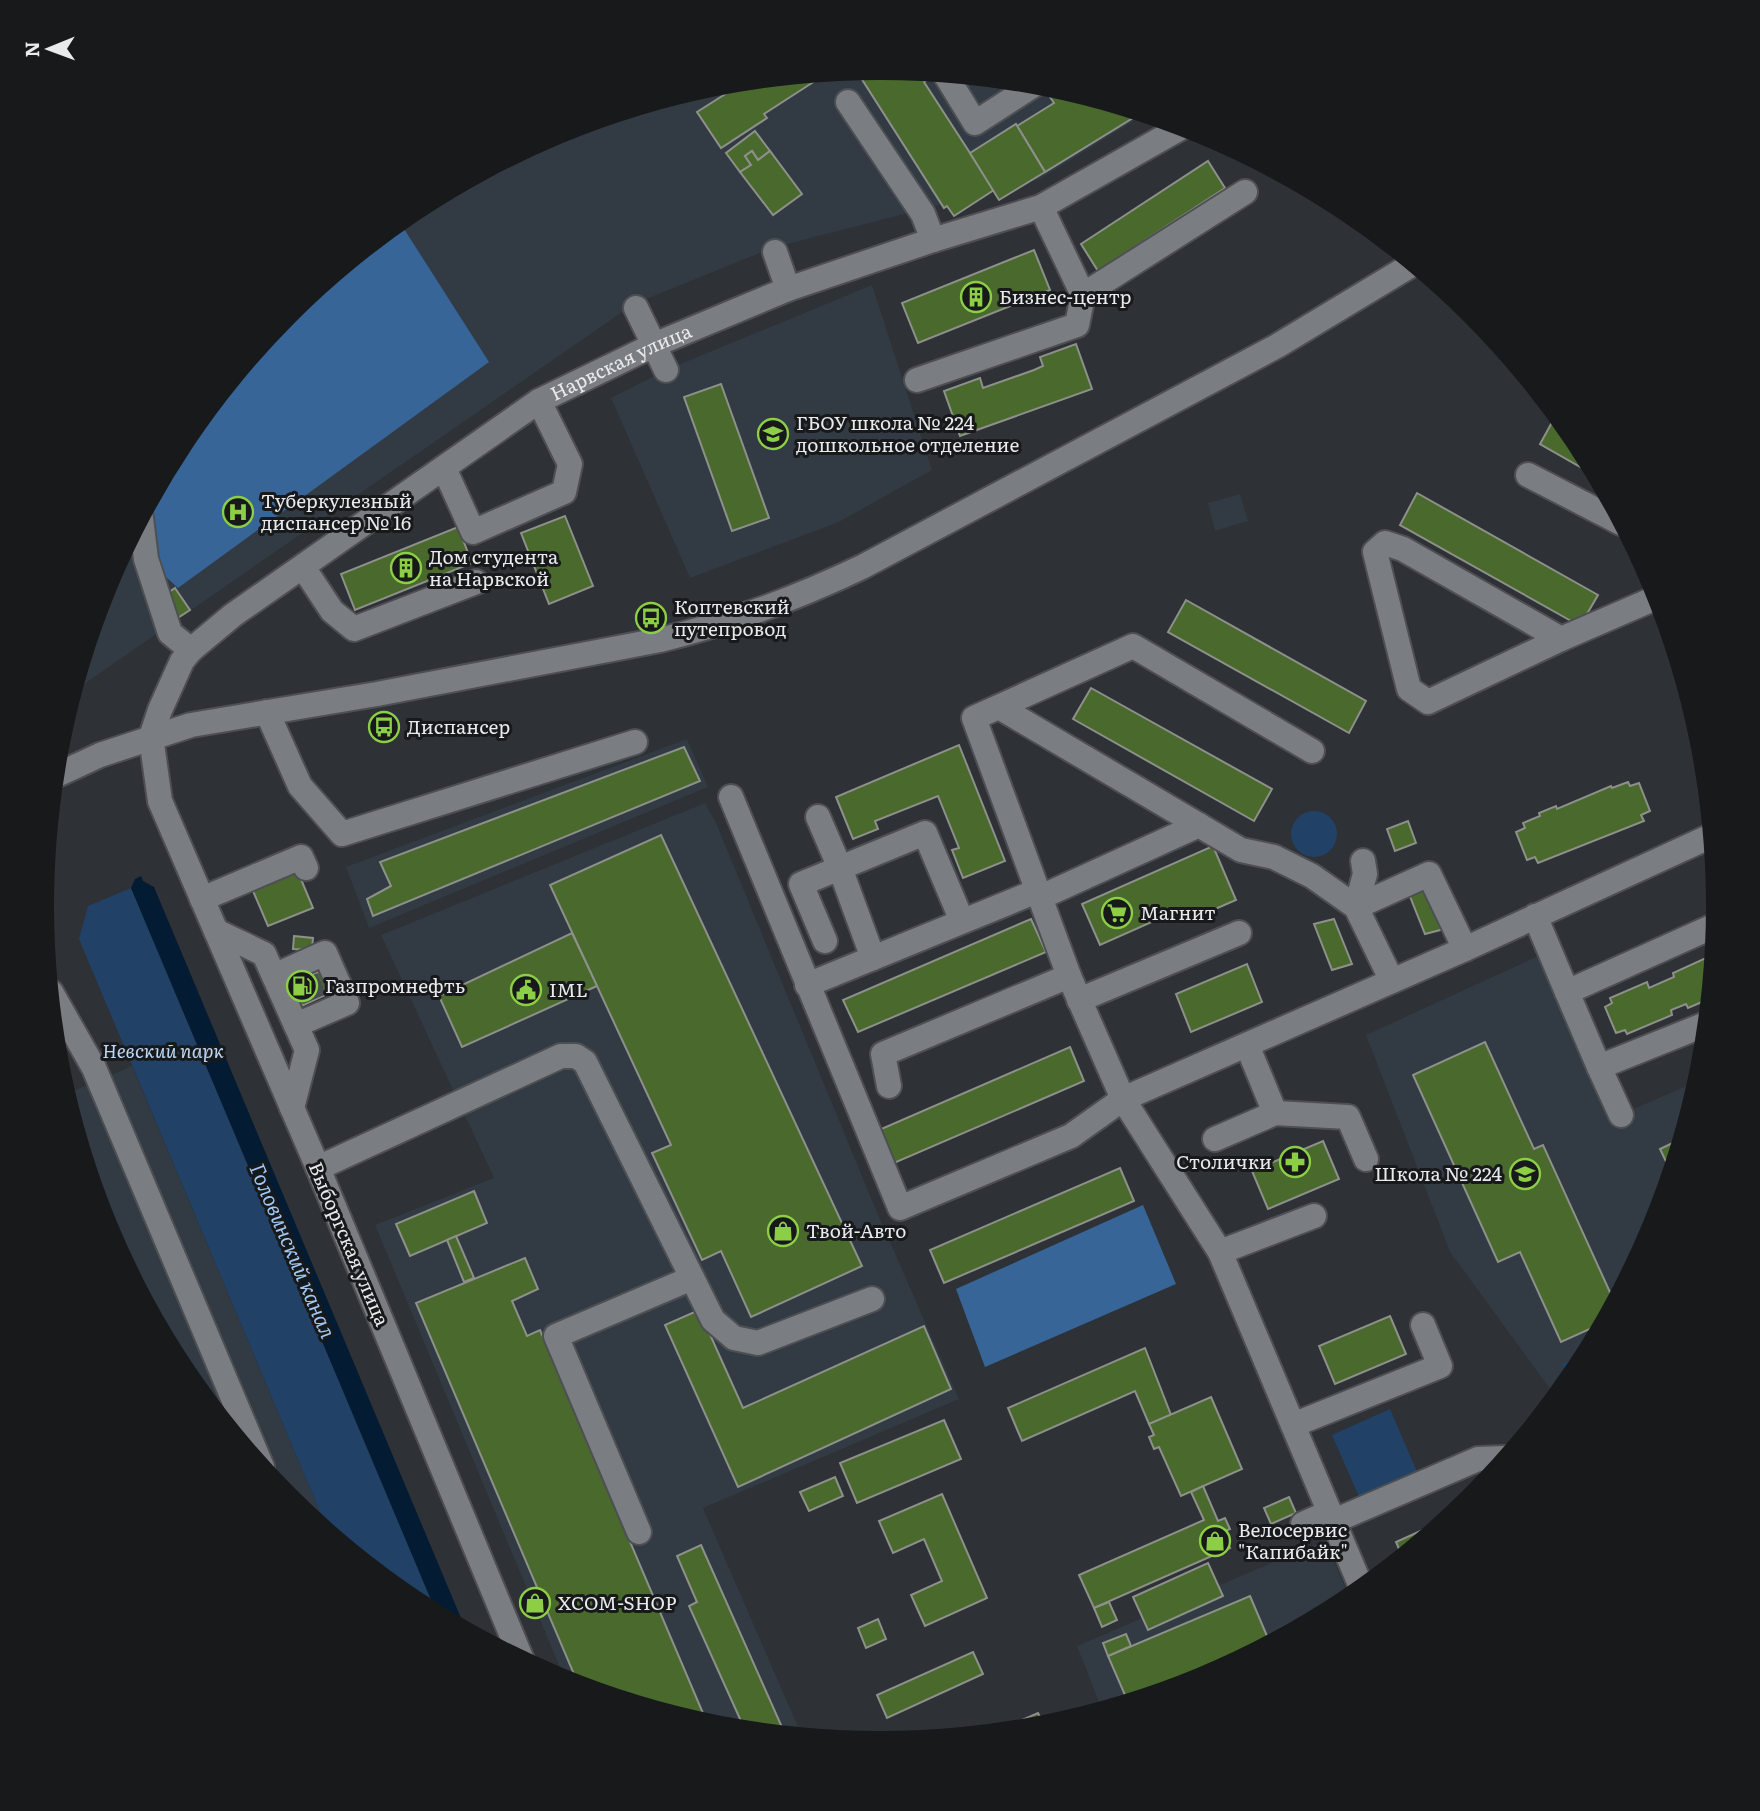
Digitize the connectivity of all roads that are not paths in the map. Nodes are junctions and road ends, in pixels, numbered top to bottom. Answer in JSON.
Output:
{"nodes":[{"id":1,"x":951,"y":84,"type":"edge"},
{"id":2,"x":1022,"y":93,"type":"edge"},
{"id":3,"x":848,"y":102,"type":"dead end"},
{"id":4,"x":1171,"y":134,"type":"edge"},
{"id":5,"x":1245,"y":192,"type":"dead end"},
{"id":6,"x":1041,"y":207,"type":"junction"},
{"id":7,"x":933,"y":240,"type":"junction"},
{"id":8,"x":775,"y":252,"type":"dead end"},
{"id":9,"x":1405,"y":269,"type":"edge"},
{"id":10,"x":788,"y":289,"type":"junction"},
{"id":11,"x":1083,"y":295,"type":"junction"},
{"id":12,"x":636,"y":308,"type":"dead end"},
{"id":13,"x":654,"y":345,"type":"junction"},
{"id":14,"x":666,"y":370,"type":"dead end"},
{"id":15,"x":917,"y":380,"type":"dead end"},
{"id":16,"x":539,"y":401,"type":"junction"},
{"id":17,"x":444,"y":468,"type":"junction"},
{"id":18,"x":1528,"y":475,"type":"dead end"},
{"id":19,"x":1608,"y":516,"type":"edge"},
{"id":20,"x":143,"y":533,"type":"edge"},
{"id":21,"x":303,"y":567,"type":"junction"},
{"id":22,"x":476,"y":582,"type":"dead end"},
{"id":23,"x":1648,"y":601,"type":"edge"},
{"id":24,"x":1561,"y":639,"type":"junction"},
{"id":25,"x":191,"y":650,"type":"junction"},
{"id":26,"x":999,"y":707,"type":"junction"},
{"id":27,"x":267,"y":712,"type":"junction"},
{"id":28,"x":151,"y":737,"type":"junction"},
{"id":29,"x":635,"y":742,"type":"dead end"},
{"id":30,"x":1312,"y":751,"type":"dead end"},
{"id":31,"x":65,"y":771,"type":"edge"},
{"id":32,"x":730,"y":797,"type":"dead end"},
{"id":33,"x":818,"y":817,"type":"dead end"},
{"id":34,"x":1199,"y":825,"type":"junction"},
{"id":35,"x":1703,"y":840,"type":"edge"},
{"id":36,"x":1363,"y":861,"type":"dead end"},
{"id":37,"x":306,"y":868,"type":"dead end"},
{"id":38,"x":840,"y":868,"type":"junction"},
{"id":39,"x":1039,"y":894,"type":"junction"},
{"id":40,"x":202,"y":899,"type":"junction"},
{"id":41,"x":1356,"y":907,"type":"junction"},
{"id":42,"x":1535,"y":916,"type":"junction"},
{"id":43,"x":962,"y":921,"type":"junction"},
{"id":44,"x":1705,"y":930,"type":"edge"},
{"id":45,"x":216,"y":931,"type":"junction"},
{"id":46,"x":1239,"y":933,"type":"dead end"},
{"id":47,"x":825,"y":941,"type":"dead end"},
{"id":48,"x":1465,"y":949,"type":"junction"},
{"id":49,"x":873,"y":958,"type":"junction"},
{"id":50,"x":274,"y":976,"type":"junction"},
{"id":51,"x":1069,"y":976,"type":"junction"},
{"id":52,"x":1392,"y":981,"type":"junction"},
{"id":53,"x":807,"y":985,"type":"junction"},
{"id":54,"x":1567,"y":992,"type":"junction"},
{"id":55,"x":1080,"y":1000,"type":"junction"},
{"id":56,"x":61,"y":1009,"type":"edge"},
{"id":57,"x":296,"y":1025,"type":"junction"},
{"id":58,"x":1697,"y":1028,"type":"edge"},
{"id":59,"x":1247,"y":1045,"type":"junction"},
{"id":60,"x":1599,"y":1067,"type":"junction"},
{"id":61,"x":889,"y":1086,"type":"dead end"},
{"id":62,"x":1123,"y":1099,"type":"junction"},
{"id":63,"x":292,"y":1108,"type":"junction"},
{"id":64,"x":1275,"y":1113,"type":"junction"},
{"id":65,"x":1621,"y":1115,"type":"dead end"},
{"id":66,"x":1215,"y":1139,"type":"dead end"},
{"id":67,"x":1366,"y":1159,"type":"dead end"},
{"id":68,"x":318,"y":1168,"type":"junction"},
{"id":69,"x":1314,"y":1216,"type":"dead end"},
{"id":70,"x":1220,"y":1252,"type":"junction"},
{"id":71,"x":692,"y":1278,"type":"junction"},
{"id":72,"x":872,"y":1299,"type":"dead end"},
{"id":73,"x":1423,"y":1325,"type":"dead end"},
{"id":74,"x":1293,"y":1425,"type":"junction"},
{"id":75,"x":251,"y":1440,"type":"edge"},
{"id":76,"x":1493,"y":1458,"type":"edge"},
{"id":77,"x":1332,"y":1516,"type":"junction"},
{"id":78,"x":1303,"y":1524,"type":"dead end"},
{"id":79,"x":639,"y":1532,"type":"dead end"},
{"id":80,"x":1358,"y":1579,"type":"edge"},
{"id":81,"x":516,"y":1647,"type":"edge"}],
"edges":[{"from":1,"to":2,"type":"street"},
{"from":3,"to":7,"type":"street"},
{"from":4,"to":6,"type":"street","name":"Нарвская улица"},
{"from":5,"to":11,"type":"street"},
{"from":6,"to":7,"type":"street","name":"Нарвская улица"},
{"from":6,"to":11,"type":"street"},
{"from":7,"to":10,"type":"street","name":"Нарвская улица"},
{"from":8,"to":10,"type":"street"},
{"from":9,"to":27,"type":"street"},
{"from":10,"to":13,"type":"street","name":"Нарвская улица"},
{"from":11,"to":15,"type":"street"},
{"from":12,"to":13,"type":"street"},
{"from":13,"to":14,"type":"street"},
{"from":13,"to":16,"type":"street","name":"Нарвская улица"},
{"from":16,"to":17,"type":"street","name":"Нарвская улица"},
{"from":16,"to":17,"type":"street"},
{"from":17,"to":21,"type":"street","name":"Нарвская улица"},
{"from":18,"to":19,"type":"street"},
{"from":20,"to":25,"type":"street"},
{"from":21,"to":22,"type":"street"},
{"from":21,"to":25,"type":"street","name":"Нарвская улица"},
{"from":23,"to":24,"type":"street"},
{"from":24,"to":24,"type":"street"},
{"from":25,"to":28,"type":"street","name":"Нарвская улица"},
{"from":26,"to":30,"type":"street"},
{"from":26,"to":34,"type":"street"},
{"from":26,"to":39,"type":"street"},
{"from":27,"to":28,"type":"street"},
{"from":27,"to":29,"type":"street"},
{"from":28,"to":31,"type":"street"},
{"from":28,"to":40,"type":"street","name":"Выборгская улица"},
{"from":32,"to":53,"type":"street"},
{"from":33,"to":38,"type":"street"},
{"from":34,"to":39,"type":"street"},
{"from":34,"to":41,"type":"street"},
{"from":35,"to":42,"type":"street"},
{"from":36,"to":41,"type":"street"},
{"from":37,"to":40,"type":"street"},
{"from":38,"to":43,"type":"street"},
{"from":38,"to":47,"type":"street"},
{"from":38,"to":49,"type":"street"},
{"from":39,"to":43,"type":"street"},
{"from":39,"to":51,"type":"street"},
{"from":40,"to":45,"type":"street","name":"Выборгская улица"},
{"from":41,"to":48,"type":"street"},
{"from":41,"to":52,"type":"street"},
{"from":42,"to":48,"type":"street"},
{"from":42,"to":54,"type":"street"},
{"from":43,"to":49,"type":"street"},
{"from":44,"to":54,"type":"street"},
{"from":45,"to":50,"type":"street"},
{"from":45,"to":63,"type":"street","name":"Выборгская улица"},
{"from":46,"to":55,"type":"street"},
{"from":48,"to":52,"type":"street"},
{"from":49,"to":53,"type":"street"},
{"from":50,"to":57,"type":"street"},
{"from":50,"to":57,"type":"street"},
{"from":51,"to":55,"type":"street"},
{"from":51,"to":61,"type":"street"},
{"from":52,"to":59,"type":"street"},
{"from":53,"to":62,"type":"street"},
{"from":54,"to":60,"type":"street"},
{"from":55,"to":62,"type":"street"},
{"from":56,"to":75,"type":"street"},
{"from":57,"to":63,"type":"street"},
{"from":58,"to":60,"type":"street"},
{"from":59,"to":62,"type":"street"},
{"from":59,"to":64,"type":"street"},
{"from":60,"to":65,"type":"street"},
{"from":62,"to":70,"type":"street"},
{"from":63,"to":68,"type":"street","name":"Выборгская улица"},
{"from":64,"to":66,"type":"street"},
{"from":64,"to":67,"type":"street"},
{"from":68,"to":71,"type":"street"},
{"from":68,"to":81,"type":"street","name":"Выборгская улица"},
{"from":69,"to":70,"type":"street"},
{"from":70,"to":74,"type":"street"},
{"from":71,"to":72,"type":"street"},
{"from":71,"to":79,"type":"street"},
{"from":73,"to":74,"type":"street"},
{"from":74,"to":77,"type":"street"},
{"from":76,"to":77,"type":"street"},
{"from":77,"to":78,"type":"street"},
{"from":77,"to":80,"type":"street"}]}
